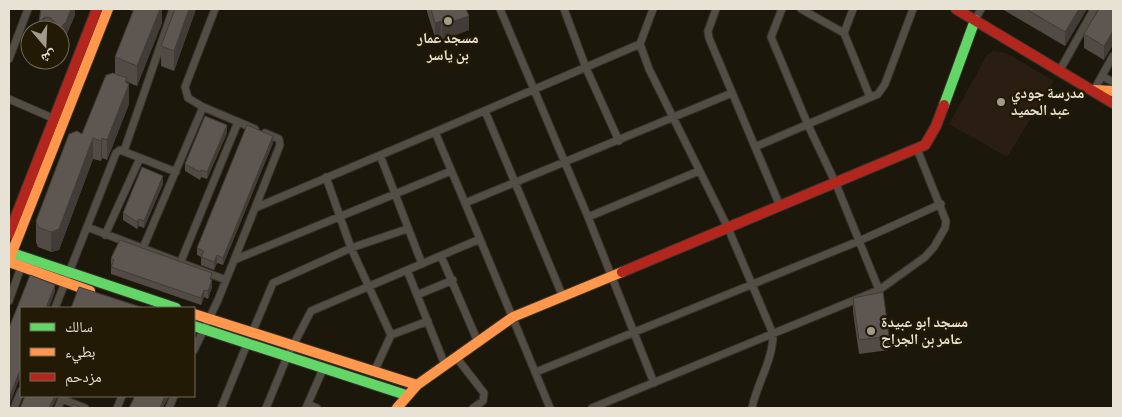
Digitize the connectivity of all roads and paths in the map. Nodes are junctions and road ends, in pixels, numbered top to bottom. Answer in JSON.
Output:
{"nodes":[{"id":1,"x":28,"y":9,"type":"edge"},
{"id":2,"x":97,"y":9,"type":"edge"},
{"id":3,"x":108,"y":9,"type":"edge"},
{"id":4,"x":173,"y":9,"type":"edge"},
{"id":5,"x":215,"y":9,"type":"edge"},
{"id":6,"x":500,"y":9,"type":"edge"},
{"id":7,"x":564,"y":9,"type":"edge"},
{"id":8,"x":654,"y":9,"type":"edge"},
{"id":9,"x":716,"y":9,"type":"edge"},
{"id":10,"x":782,"y":9,"type":"edge"},
{"id":11,"x":801,"y":9,"type":"edge"},
{"id":12,"x":853,"y":9,"type":"edge"},
{"id":13,"x":913,"y":9,"type":"edge"},
{"id":14,"x":956,"y":9,"type":"edge"},
{"id":15,"x":980,"y":9,"type":"edge"},
{"id":16,"x":1094,"y":9,"type":"edge"},
{"id":17,"x":974,"y":20,"type":"junction"},
{"id":18,"x":844,"y":33,"type":"junction"},
{"id":19,"x":640,"y":44,"type":"junction"},
{"id":20,"x":1113,"y":56,"type":"edge"},
{"id":21,"x":9,"y":59,"type":"edge"},
{"id":22,"x":586,"y":68,"type":"junction"},
{"id":23,"x":1060,"y":70,"type":"junction"},
{"id":24,"x":1102,"y":76,"type":"junction"},
{"id":25,"x":1113,"y":82,"type":"edge"},
{"id":26,"x":1094,"y":90,"type":"junction"},
{"id":27,"x":534,"y":91,"type":"junction"},
{"id":28,"x":1113,"y":91,"type":"edge"},
{"id":29,"x":732,"y":93,"type":"junction"},
{"id":30,"x":870,"y":97,"type":"junction"},
{"id":31,"x":9,"y":99,"type":"edge"},
{"id":32,"x":1113,"y":103,"type":"edge"},
{"id":33,"x":203,"y":107,"type":"junction"},
{"id":34,"x":485,"y":111,"type":"junction"},
{"id":35,"x":673,"y":118,"type":"junction"},
{"id":36,"x":59,"y":121,"type":"junction"},
{"id":37,"x":238,"y":122,"type":"junction"},
{"id":38,"x":808,"y":125,"type":"junction"},
{"id":39,"x":435,"y":132,"type":"junction"},
{"id":40,"x":619,"y":141,"type":"junction"},
{"id":41,"x":755,"y":147,"type":"junction"},
{"id":42,"x":917,"y":150,"type":"junction"},
{"id":43,"x":124,"y":151,"type":"junction"},
{"id":44,"x":380,"y":155,"type":"junction"},
{"id":45,"x":140,"y":158,"type":"junction"},
{"id":46,"x":564,"y":164,"type":"junction"},
{"id":47,"x":451,"y":171,"type":"junction"},
{"id":48,"x":699,"y":171,"type":"junction"},
{"id":49,"x":176,"y":172,"type":"junction"},
{"id":50,"x":326,"y":177,"type":"junction"},
{"id":51,"x":516,"y":184,"type":"junction"},
{"id":52,"x":836,"y":184,"type":"junction"},
{"id":53,"x":394,"y":195,"type":"junction"},
{"id":54,"x":465,"y":203,"type":"junction"},
{"id":55,"x":941,"y":204,"type":"junction"},
{"id":56,"x":780,"y":206,"type":"junction"},
{"id":57,"x":255,"y":208,"type":"junction"},
{"id":58,"x":341,"y":217,"type":"junction"},
{"id":59,"x":588,"y":217,"type":"junction"},
{"id":60,"x":87,"y":227,"type":"junction"},
{"id":61,"x":728,"y":228,"type":"junction"},
{"id":62,"x":407,"y":229,"type":"junction"},
{"id":63,"x":9,"y":234,"type":"edge"},
{"id":64,"x":105,"y":235,"type":"junction"},
{"id":65,"x":480,"y":239,"type":"junction"},
{"id":66,"x":859,"y":241,"type":"junction"},
{"id":67,"x":143,"y":248,"type":"junction"},
{"id":68,"x":351,"y":248,"type":"junction"},
{"id":69,"x":441,"y":256,"type":"junction"},
{"id":70,"x":9,"y":257,"type":"edge"},
{"id":71,"x":234,"y":260,"type":"junction"},
{"id":72,"x":181,"y":261,"type":"junction"},
{"id":73,"x":422,"y":264,"type":"junction"},
{"id":74,"x":21,"y":267,"type":"junction"},
{"id":75,"x":407,"y":270,"type":"junction"},
{"id":76,"x":611,"y":275,"type":"junction"},
{"id":77,"x":68,"y":278,"type":"junction"},
{"id":78,"x":226,"y":280,"type":"junction"},
{"id":79,"x":453,"y":280,"type":"junction"},
{"id":80,"x":752,"y":284,"type":"junction"},
{"id":81,"x":369,"y":285,"type":"junction"},
{"id":82,"x":879,"y":290,"type":"junction"},
{"id":83,"x":417,"y":294,"type":"junction"},
{"id":84,"x":104,"y":296,"type":"edge"},
{"id":85,"x":563,"y":297,"type":"junction"},
{"id":86,"x":9,"y":301,"type":"edge"},
{"id":87,"x":55,"y":307,"type":"edge"},
{"id":88,"x":172,"y":307,"type":"edge"},
{"id":89,"x":513,"y":317,"type":"junction"},
{"id":90,"x":428,"y":321,"type":"junction"},
{"id":91,"x":201,"y":325,"type":"edge"},
{"id":92,"x":252,"y":333,"type":"junction"},
{"id":93,"x":634,"y":333,"type":"junction"},
{"id":94,"x":773,"y":334,"type":"junction"},
{"id":95,"x":391,"y":335,"type":"junction"},
{"id":96,"x":478,"y":342,"type":"junction"},
{"id":97,"x":247,"y":344,"type":"junction"},
{"id":98,"x":195,"y":346,"type":"edge"},
{"id":99,"x":293,"y":346,"type":"junction"},
{"id":100,"x":287,"y":357,"type":"junction"},
{"id":101,"x":456,"y":357,"type":"junction"},
{"id":102,"x":445,"y":365,"type":"junction"},
{"id":103,"x":323,"y":369,"type":"junction"},
{"id":104,"x":374,"y":372,"type":"junction"},
{"id":105,"x":536,"y":372,"type":"junction"},
{"id":106,"x":654,"y":383,"type":"junction"},
{"id":107,"x":417,"y":385,"type":"junction"},
{"id":108,"x":20,"y":393,"type":"edge"},
{"id":109,"x":406,"y":395,"type":"junction"},
{"id":110,"x":62,"y":397,"type":"edge"},
{"id":111,"x":307,"y":406,"type":"edge"},
{"id":112,"x":14,"y":408,"type":"edge"},
{"id":113,"x":58,"y":408,"type":"edge"},
{"id":114,"x":85,"y":408,"type":"edge"},
{"id":115,"x":221,"y":408,"type":"edge"},
{"id":116,"x":266,"y":408,"type":"edge"},
{"id":117,"x":317,"y":408,"type":"edge"},
{"id":118,"x":397,"y":408,"type":"edge"},
{"id":119,"x":473,"y":408,"type":"edge"},
{"id":120,"x":550,"y":408,"type":"edge"},
{"id":121,"x":592,"y":408,"type":"edge"},
{"id":122,"x":752,"y":408,"type":"edge"}],
"edges":[{"from":1,"to":21,"type":"street"},
{"from":2,"to":36,"type":"main road"},
{"from":3,"to":36,"type":"main road"},
{"from":4,"to":43,"type":"street"},
{"from":5,"to":33,"type":"street"},
{"from":6,"to":27,"type":"street"},
{"from":7,"to":22,"type":"street"},
{"from":8,"to":19,"type":"street"},
{"from":9,"to":29,"type":"street"},
{"from":10,"to":38,"type":"street"},
{"from":11,"to":18,"type":"street"},
{"from":12,"to":18,"type":"street"},
{"from":13,"to":30,"type":"street"},
{"from":14,"to":17,"type":"main road"},
{"from":15,"to":17,"type":"street"},
{"from":16,"to":23,"type":"street"},
{"from":17,"to":23,"type":"main road"},
{"from":17,"to":42,"type":"main road"},
{"from":18,"to":30,"type":"street"},
{"from":19,"to":22,"type":"street"},
{"from":19,"to":35,"type":"street"},
{"from":20,"to":24,"type":"street"},
{"from":22,"to":27,"type":"street"},
{"from":22,"to":40,"type":"street"},
{"from":23,"to":26,"type":"main road"},
{"from":24,"to":25,"type":"street"},
{"from":24,"to":26,"type":"street"},
{"from":26,"to":28,"type":"main road"},
{"from":26,"to":32,"type":"main road"},
{"from":27,"to":34,"type":"street"},
{"from":27,"to":46,"type":"street"},
{"from":29,"to":35,"type":"street"},
{"from":29,"to":41,"type":"street"},
{"from":30,"to":38,"type":"street"},
{"from":31,"to":36,"type":"street"},
{"from":33,"to":37,"type":"street"},
{"from":33,"to":49,"type":"street"},
{"from":34,"to":39,"type":"street"},
{"from":34,"to":51,"type":"street"},
{"from":35,"to":40,"type":"street"},
{"from":35,"to":48,"type":"street"},
{"from":36,"to":63,"type":"main road"},
{"from":36,"to":70,"type":"main road"},
{"from":37,"to":57,"type":"street"},
{"from":37,"to":72,"type":"street"},
{"from":38,"to":41,"type":"street"},
{"from":38,"to":52,"type":"street"},
{"from":39,"to":44,"type":"street"},
{"from":39,"to":47,"type":"street"},
{"from":40,"to":46,"type":"street"},
{"from":41,"to":56,"type":"street"},
{"from":42,"to":52,"type":"main road"},
{"from":42,"to":55,"type":"street"},
{"from":43,"to":45,"type":"street"},
{"from":43,"to":60,"type":"street"},
{"from":44,"to":50,"type":"street"},
{"from":44,"to":53,"type":"street"},
{"from":45,"to":49,"type":"street"},
{"from":45,"to":64,"type":"street"},
{"from":46,"to":51,"type":"street"},
{"from":46,"to":59,"type":"street"},
{"from":47,"to":53,"type":"street"},
{"from":47,"to":54,"type":"street"},
{"from":48,"to":59,"type":"street"},
{"from":48,"to":61,"type":"street"},
{"from":49,"to":67,"type":"street"},
{"from":50,"to":57,"type":"street"},
{"from":50,"to":58,"type":"street"},
{"from":51,"to":54,"type":"street"},
{"from":51,"to":85,"type":"street"},
{"from":52,"to":56,"type":"main road"},
{"from":52,"to":66,"type":"street"},
{"from":53,"to":58,"type":"street"},
{"from":53,"to":62,"type":"street"},
{"from":54,"to":65,"type":"street"},
{"from":55,"to":66,"type":"street"},
{"from":55,"to":82,"type":"street"},
{"from":56,"to":61,"type":"main road"},
{"from":57,"to":71,"type":"street"},
{"from":58,"to":68,"type":"street"},
{"from":58,"to":71,"type":"street"},
{"from":59,"to":76,"type":"street"},
{"from":60,"to":64,"type":"street"},
{"from":60,"to":77,"type":"street"},
{"from":61,"to":76,"type":"main road"},
{"from":61,"to":80,"type":"street"},
{"from":62,"to":68,"type":"street"},
{"from":62,"to":73,"type":"street"},
{"from":64,"to":67,"type":"street"},
{"from":65,"to":69,"type":"street"},
{"from":65,"to":89,"type":"street"},
{"from":66,"to":80,"type":"street"},
{"from":66,"to":82,"type":"street"},
{"from":67,"to":72,"type":"street"},
{"from":68,"to":81,"type":"street"},
{"from":68,"to":92,"type":"street"},
{"from":69,"to":73,"type":"street"},
{"from":69,"to":79,"type":"street"},
{"from":70,"to":74,"type":"main road"},
{"from":70,"to":77,"type":"main road"},
{"from":71,"to":78,"type":"street"},
{"from":72,"to":78,"type":"street"},
{"from":73,"to":75,"type":"street"},
{"from":74,"to":77,"type":"main road"},
{"from":74,"to":86,"type":"street"},
{"from":75,"to":81,"type":"street"},
{"from":75,"to":83,"type":"street"},
{"from":76,"to":85,"type":"main road"},
{"from":76,"to":93,"type":"street"},
{"from":77,"to":84,"type":"main road"},
{"from":77,"to":87,"type":"street"},
{"from":77,"to":88,"type":"main road"},
{"from":78,"to":91,"type":"street"},
{"from":79,"to":83,"type":"street"},
{"from":79,"to":96,"type":"street"},
{"from":80,"to":93,"type":"street"},
{"from":80,"to":94,"type":"street"},
{"from":81,"to":95,"type":"street"},
{"from":81,"to":99,"type":"street"},
{"from":82,"to":94,"type":"street"},
{"from":83,"to":90,"type":"street"},
{"from":85,"to":89,"type":"main road"},
{"from":89,"to":96,"type":"main road"},
{"from":89,"to":105,"type":"street"},
{"from":90,"to":95,"type":"street"},
{"from":90,"to":102,"type":"street"},
{"from":91,"to":92,"type":"main road"},
{"from":91,"to":97,"type":"main road"},
{"from":91,"to":98,"type":"street"},
{"from":92,"to":99,"type":"main road"},
{"from":93,"to":105,"type":"street"},
{"from":93,"to":106,"type":"street"},
{"from":94,"to":106,"type":"street"},
{"from":94,"to":122,"type":"street"},
{"from":95,"to":104,"type":"street"},
{"from":96,"to":101,"type":"main road"},
{"from":97,"to":100,"type":"main road"},
{"from":97,"to":115,"type":"street"},
{"from":99,"to":100,"type":"street"},
{"from":99,"to":104,"type":"main road"},
{"from":100,"to":103,"type":"main road"},
{"from":100,"to":116,"type":"street"},
{"from":101,"to":102,"type":"main road"},
{"from":101,"to":119,"type":"street"},
{"from":102,"to":107,"type":"main road"},
{"from":103,"to":109,"type":"main road"},
{"from":103,"to":111,"type":"street"},
{"from":104,"to":107,"type":"main road"},
{"from":105,"to":120,"type":"street"},
{"from":106,"to":121,"type":"street"},
{"from":107,"to":109,"type":"main road"},
{"from":108,"to":112,"type":"street"},
{"from":109,"to":118,"type":"main road"},
{"from":110,"to":113,"type":"street"},
{"from":110,"to":114,"type":"street"},
{"from":111,"to":117,"type":"street"}]}
